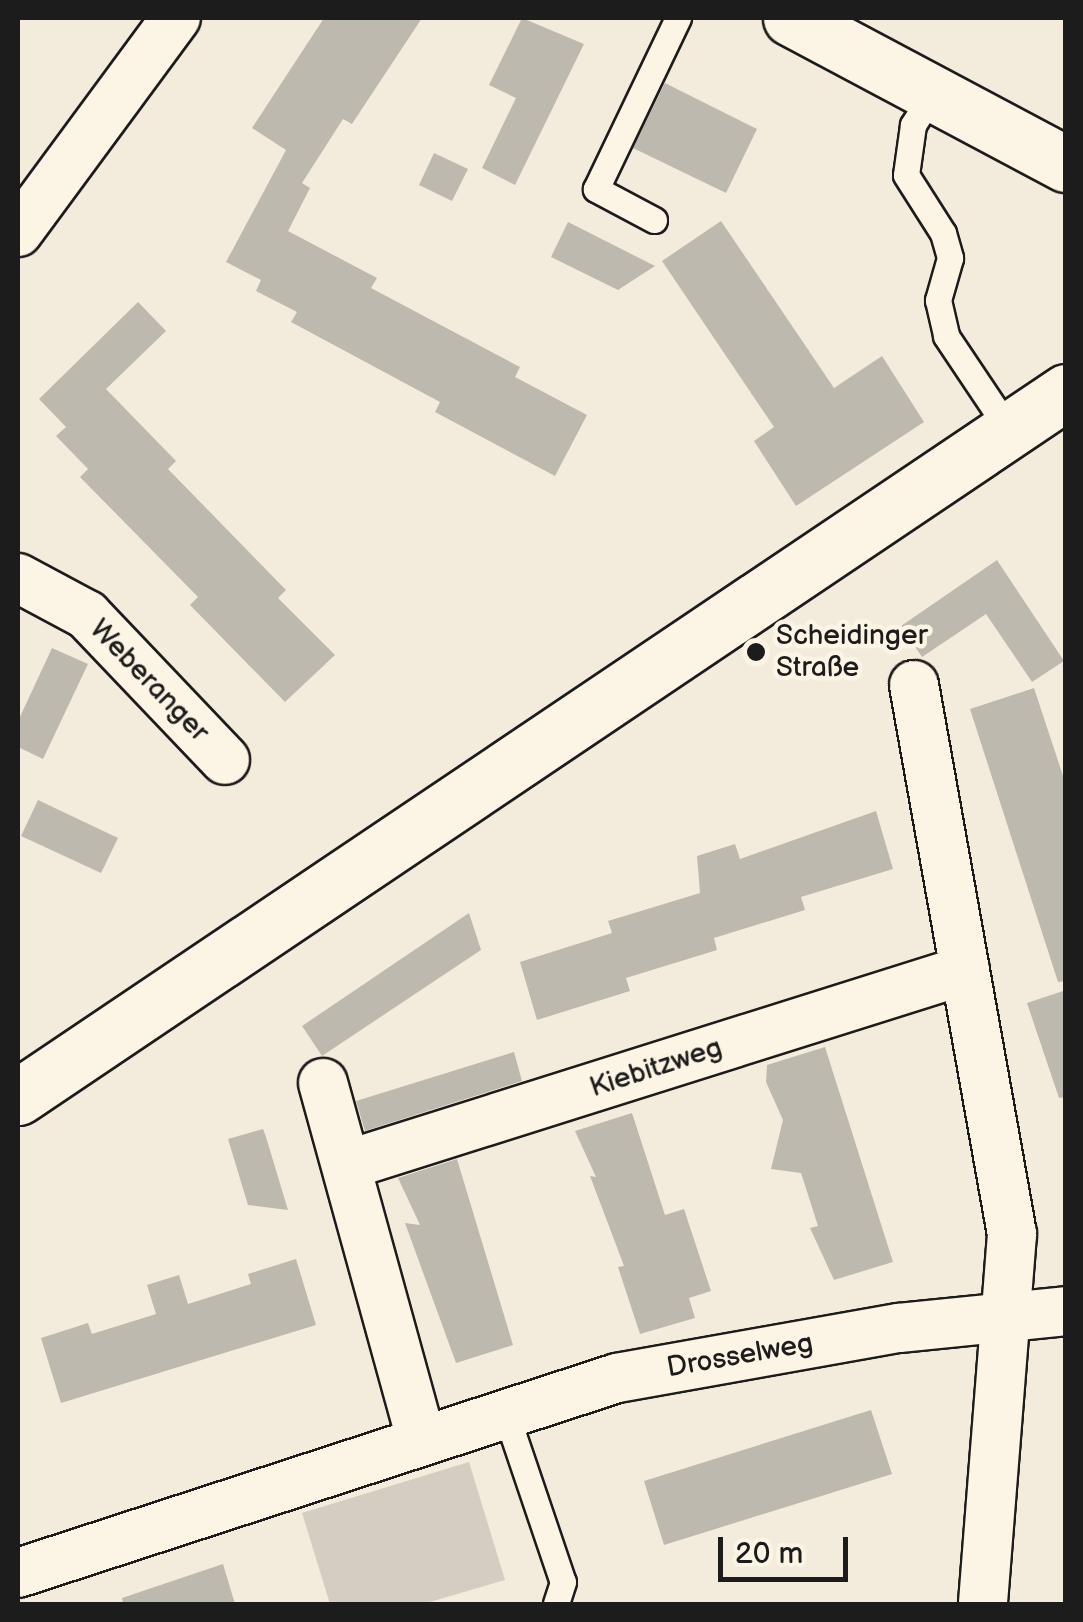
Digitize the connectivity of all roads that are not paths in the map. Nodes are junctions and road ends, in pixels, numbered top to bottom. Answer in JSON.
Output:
{"nodes":[{"id":1,"x":176,"y":18,"type":"edge"},
{"id":2,"x":678,"y":18,"type":"edge"},
{"id":3,"x":791,"y":18,"type":"edge"},
{"id":4,"x":933,"y":93,"type":"junction"},
{"id":5,"x":1066,"y":164,"type":"edge"},
{"id":6,"x":654,"y":220,"type":"dead end"},
{"id":7,"x":18,"y":232,"type":"edge"},
{"id":8,"x":1066,"y":392,"type":"edge"},
{"id":9,"x":1010,"y":430,"type":"junction"},
{"id":10,"x":18,"y":578,"type":"edge"},
{"id":11,"x":914,"y":685,"type":"dead end"},
{"id":12,"x":225,"y":760,"type":"dead end"},
{"id":13,"x":965,"y":970,"type":"junction"},
{"id":14,"x":323,"y":1083,"type":"dead end"},
{"id":15,"x":18,"y":1097,"type":"edge"},
{"id":16,"x":347,"y":1165,"type":"junction"},
{"id":17,"x":1066,"y":1311,"type":"edge"},
{"id":18,"x":1002,"y":1320,"type":"junction"},
{"id":19,"x":506,"y":1414,"type":"junction"},
{"id":20,"x":421,"y":1438,"type":"junction"},
{"id":21,"x":18,"y":1573,"type":"edge"},
{"id":22,"x":28,"y":1604,"type":"edge"},
{"id":23,"x":556,"y":1604,"type":"edge"},
{"id":24,"x":983,"y":1604,"type":"edge"}],
"edges":[{"from":1,"to":7,"type":"street"},
{"from":2,"to":6,"type":"lane"},
{"from":3,"to":4,"type":"main road"},
{"from":4,"to":5,"type":"main road"},
{"from":4,"to":9,"type":"lane"},
{"from":8,"to":9,"type":"main road"},
{"from":9,"to":15,"type":"main road"},
{"from":10,"to":12,"type":"street","name":"Weberanger"},
{"from":11,"to":13,"type":"street"},
{"from":13,"to":16,"type":"street","name":"Kiebitzweg"},
{"from":13,"to":18,"type":"street"},
{"from":14,"to":16,"type":"street"},
{"from":16,"to":20,"type":"street"},
{"from":17,"to":18,"type":"street","name":"Drosselweg"},
{"from":18,"to":19,"type":"street","name":"Drosselweg"},
{"from":18,"to":24,"type":"street"},
{"from":19,"to":20,"type":"street","name":"Drosselweg"},
{"from":19,"to":23,"type":"lane"},
{"from":20,"to":21,"type":"street","name":"Drosselweg"},
{"from":21,"to":22,"type":"street"}]}
